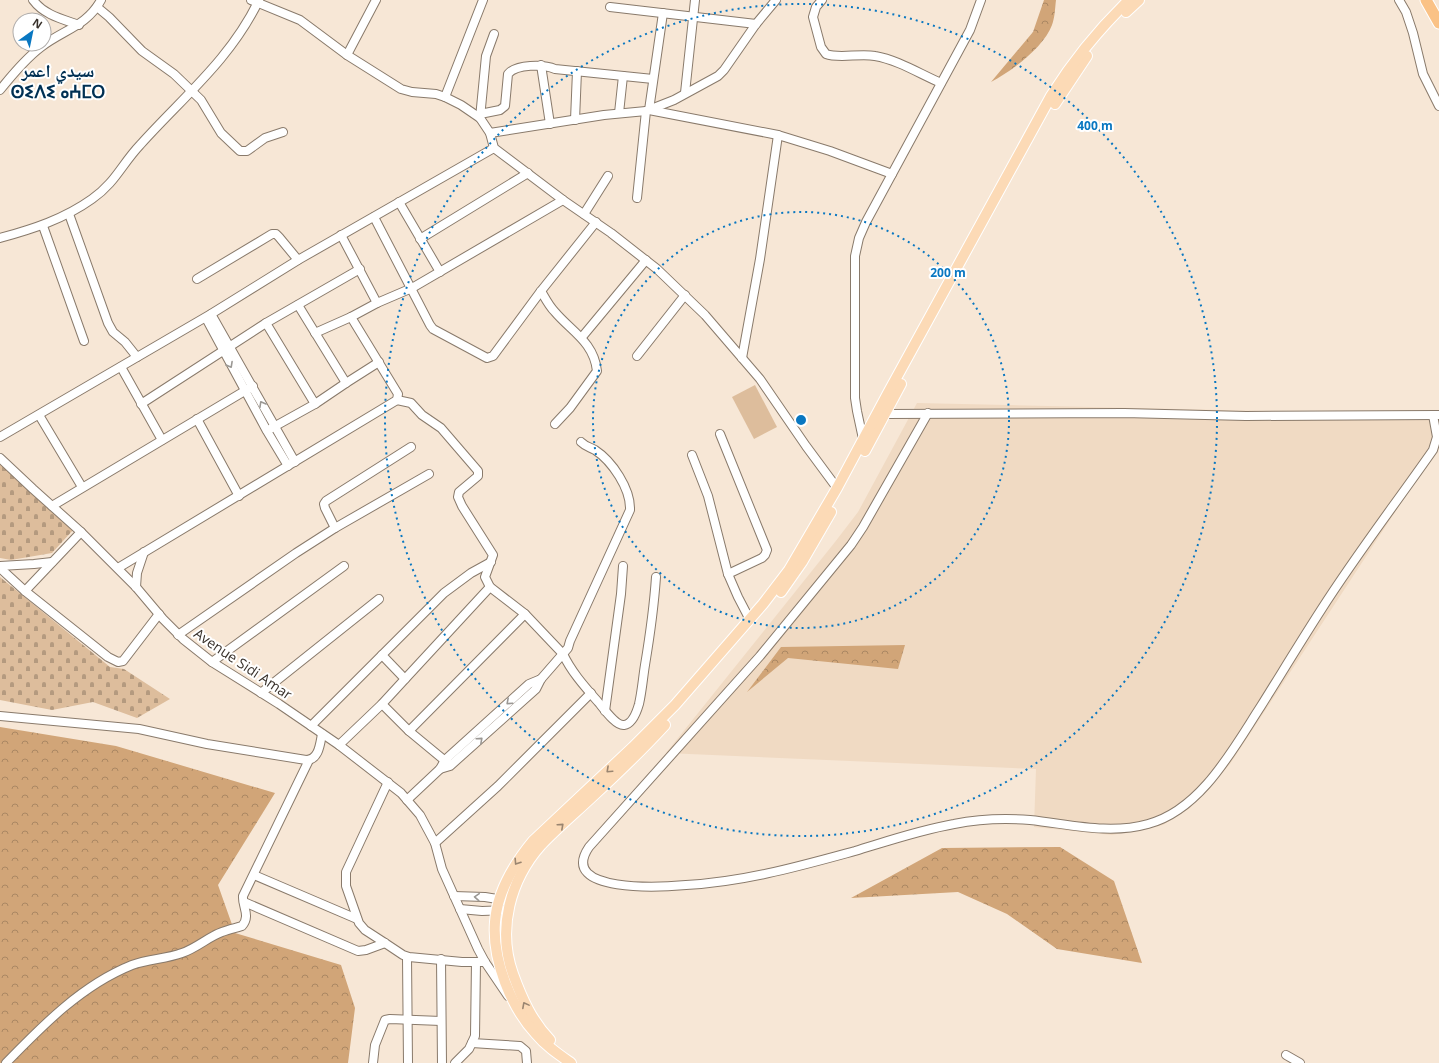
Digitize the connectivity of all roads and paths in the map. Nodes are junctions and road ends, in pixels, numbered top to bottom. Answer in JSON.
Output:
{"nodes":[{"id":1,"x":33,"y":0,"type":"edge"},
{"id":2,"x":376,"y":0,"type":"edge"},
{"id":3,"x":483,"y":0,"type":"edge"},
{"id":4,"x":695,"y":0,"type":"edge"},
{"id":5,"x":822,"y":0,"type":"edge"},
{"id":6,"x":981,"y":0,"type":"edge"},
{"id":7,"x":1129,"y":0,"type":"edge"},
{"id":8,"x":1139,"y":0,"type":"edge"},
{"id":9,"x":1399,"y":0,"type":"edge"},
{"id":10,"x":1426,"y":0,"type":"edge"},
{"id":11,"x":256,"y":1,"type":"edge"},
{"id":12,"x":771,"y":2,"type":"edge"},
{"id":13,"x":99,"y":4,"type":"edge"},
{"id":14,"x":610,"y":7,"type":"dead end"},
{"id":15,"x":663,"y":13,"type":"junction"},
{"id":16,"x":693,"y":16,"type":"junction"},
{"id":17,"x":1439,"y":23,"type":"edge"},
{"id":18,"x":756,"y":24,"type":"junction"},
{"id":19,"x":79,"y":25,"type":"junction"},
{"id":20,"x":494,"y":34,"type":"dead end"},
{"id":21,"x":347,"y":55,"type":"junction"},
{"id":22,"x":541,"y":65,"type":"junction"},
{"id":23,"x":577,"y":71,"type":"junction"},
{"id":24,"x":623,"y":76,"type":"junction"},
{"id":25,"x":653,"y":78,"type":"junction"},
{"id":26,"x":941,"y":83,"type":"junction"},
{"id":27,"x":0,"y":90,"type":"edge"},
{"id":28,"x":192,"y":91,"type":"junction"},
{"id":29,"x":685,"y":93,"type":"junction"},
{"id":30,"x":445,"y":97,"type":"junction"},
{"id":31,"x":1439,"y":106,"type":"edge"},
{"id":32,"x":647,"y":110,"type":"junction"},
{"id":33,"x":619,"y":113,"type":"junction"},
{"id":34,"x":480,"y":116,"type":"junction"},
{"id":35,"x":575,"y":120,"type":"junction"},
{"id":36,"x":550,"y":124,"type":"junction"},
{"id":37,"x":283,"y":132,"type":"dead end"},
{"id":38,"x":494,"y":134,"type":"junction"},
{"id":39,"x":778,"y":135,"type":"junction"},
{"id":40,"x":494,"y":148,"type":"junction"},
{"id":41,"x":528,"y":173,"type":"junction"},
{"id":42,"x":892,"y":174,"type":"junction"},
{"id":43,"x":608,"y":176,"type":"dead end"},
{"id":44,"x":637,"y":198,"type":"dead end"},
{"id":45,"x":563,"y":200,"type":"junction"},
{"id":46,"x":399,"y":202,"type":"junction"},
{"id":47,"x":69,"y":214,"type":"junction"},
{"id":48,"x":584,"y":214,"type":"junction"},
{"id":49,"x":374,"y":217,"type":"junction"},
{"id":50,"x":596,"y":222,"type":"junction"},
{"id":51,"x":43,"y":226,"type":"junction"},
{"id":52,"x":341,"y":235,"type":"junction"},
{"id":53,"x":0,"y":238,"type":"edge"},
{"id":54,"x":420,"y":238,"type":"junction"},
{"id":55,"x":298,"y":260,"type":"junction"},
{"id":56,"x":646,"y":260,"type":"junction"},
{"id":57,"x":360,"y":269,"type":"junction"},
{"id":58,"x":440,"y":272,"type":"junction"},
{"id":59,"x":197,"y":279,"type":"dead end"},
{"id":60,"x":412,"y":288,"type":"junction"},
{"id":61,"x":541,"y":291,"type":"junction"},
{"id":62,"x":684,"y":295,"type":"junction"},
{"id":63,"x":377,"y":303,"type":"junction"},
{"id":64,"x":298,"y":305,"type":"junction"},
{"id":65,"x":208,"y":316,"type":"junction"},
{"id":66,"x":351,"y":317,"type":"junction"},
{"id":67,"x":266,"y":323,"type":"junction"},
{"id":68,"x":315,"y":333,"type":"junction"},
{"id":69,"x":582,"y":337,"type":"junction"},
{"id":70,"x":84,"y":341,"type":"dead end"},
{"id":71,"x":226,"y":349,"type":"junction"},
{"id":72,"x":637,"y":356,"type":"dead end"},
{"id":73,"x":137,"y":357,"type":"junction"},
{"id":74,"x":742,"y":358,"type":"junction"},
{"id":75,"x":379,"y":362,"type":"junction"},
{"id":76,"x":121,"y":367,"type":"junction"},
{"id":77,"x":346,"y":383,"type":"junction"},
{"id":78,"x":253,"y":386,"type":"junction"},
{"id":79,"x":245,"y":390,"type":"junction"},
{"id":80,"x":397,"y":400,"type":"junction"},
{"id":81,"x":141,"y":404,"type":"junction"},
{"id":82,"x":315,"y":404,"type":"junction"},
{"id":83,"x":928,"y":413,"type":"junction"},
{"id":84,"x":885,"y":414,"type":"junction"},
{"id":85,"x":39,"y":415,"type":"junction"},
{"id":86,"x":1436,"y":415,"type":"edge"},
{"id":87,"x":197,"y":419,"type":"junction"},
{"id":88,"x":555,"y":424,"type":"dead end"},
{"id":89,"x":271,"y":428,"type":"junction"},
{"id":90,"x":720,"y":434,"type":"dead end"},
{"id":91,"x":0,"y":437,"type":"edge"},
{"id":92,"x":162,"y":440,"type":"junction"},
{"id":93,"x":863,"y":440,"type":"junction"},
{"id":94,"x":581,"y":442,"type":"dead end"},
{"id":95,"x":411,"y":447,"type":"dead end"},
{"id":96,"x":692,"y":455,"type":"dead end"},
{"id":97,"x":0,"y":458,"type":"edge"},
{"id":98,"x":292,"y":464,"type":"junction"},
{"id":99,"x":429,"y":474,"type":"dead end"},
{"id":100,"x":828,"y":475,"type":"junction"},
{"id":101,"x":844,"y":476,"type":"junction"},
{"id":102,"x":82,"y":487,"type":"junction"},
{"id":103,"x":837,"y":488,"type":"junction"},
{"id":104,"x":239,"y":496,"type":"junction"},
{"id":105,"x":52,"y":506,"type":"junction"},
{"id":106,"x":335,"y":528,"type":"junction"},
{"id":107,"x":81,"y":532,"type":"junction"},
{"id":108,"x":144,"y":552,"type":"junction"},
{"id":109,"x":52,"y":562,"type":"junction"},
{"id":110,"x":491,"y":562,"type":"junction"},
{"id":111,"x":344,"y":566,"type":"dead end"},
{"id":112,"x":623,"y":566,"type":"dead end"},
{"id":113,"x":0,"y":567,"type":"edge"},
{"id":114,"x":118,"y":568,"type":"junction"},
{"id":115,"x":728,"y":574,"type":"junction"},
{"id":116,"x":656,"y":577,"type":"dead end"},
{"id":117,"x":136,"y":586,"type":"junction"},
{"id":118,"x":490,"y":587,"type":"junction"},
{"id":119,"x":25,"y":592,"type":"junction"},
{"id":120,"x":379,"y":599,"type":"dead end"},
{"id":121,"x":159,"y":614,"type":"junction"},
{"id":122,"x":525,"y":614,"type":"junction"},
{"id":123,"x":750,"y":620,"type":"junction"},
{"id":124,"x":178,"y":635,"type":"junction"},
{"id":125,"x":563,"y":654,"type":"junction"},
{"id":126,"x":382,"y":655,"type":"junction"},
{"id":127,"x":212,"y":662,"type":"junction"},
{"id":128,"x":405,"y":679,"type":"junction"},
{"id":129,"x":261,"y":693,"type":"junction"},
{"id":130,"x":590,"y":693,"type":"junction"},
{"id":131,"x":382,"y":704,"type":"junction"},
{"id":132,"x":605,"y":710,"type":"junction"},
{"id":133,"x":0,"y":716,"type":"edge"},
{"id":134,"x":311,"y":726,"type":"junction"},
{"id":135,"x":409,"y":731,"type":"junction"},
{"id":136,"x":322,"y":734,"type":"junction"},
{"id":137,"x":339,"y":745,"type":"junction"},
{"id":138,"x":309,"y":760,"type":"junction"},
{"id":139,"x":448,"y":763,"type":"junction"},
{"id":140,"x":388,"y":782,"type":"junction"},
{"id":141,"x":407,"y":800,"type":"junction"},
{"id":142,"x":435,"y":843,"type":"junction"},
{"id":143,"x":254,"y":875,"type":"junction"},
{"id":144,"x":454,"y":896,"type":"junction"},
{"id":145,"x":500,"y":900,"type":"junction"},
{"id":146,"x":244,"y":902,"type":"junction"},
{"id":147,"x":509,"y":906,"type":"junction"},
{"id":148,"x":460,"y":909,"type":"junction"},
{"id":149,"x":497,"y":910,"type":"junction"},
{"id":150,"x":357,"y":919,"type":"junction"},
{"id":151,"x":385,"y":943,"type":"junction"},
{"id":152,"x":407,"y":956,"type":"junction"},
{"id":153,"x":441,"y":959,"type":"junction"},
{"id":154,"x":480,"y":962,"type":"junction"},
{"id":155,"x":518,"y":1009,"type":"junction"},
{"id":156,"x":407,"y":1020,"type":"junction"},
{"id":157,"x":441,"y":1021,"type":"junction"},
{"id":158,"x":472,"y":1043,"type":"junction"},
{"id":159,"x":1286,"y":1055,"type":"dead end"},
{"id":160,"x":6,"y":1063,"type":"edge"},
{"id":161,"x":373,"y":1063,"type":"edge"},
{"id":162,"x":408,"y":1063,"type":"edge"},
{"id":163,"x":442,"y":1063,"type":"edge"},
{"id":164,"x":455,"y":1063,"type":"edge"},
{"id":165,"x":527,"y":1063,"type":"edge"},
{"id":166,"x":571,"y":1063,"type":"edge"},
{"id":167,"x":580,"y":1063,"type":"edge"},
{"id":168,"x":1300,"y":1063,"type":"edge"}],
"edges":[{"from":1,"to":19,"type":"street"},
{"from":2,"to":21,"type":"street"},
{"from":3,"to":30,"type":"street"},
{"from":4,"to":16,"type":"street"},
{"from":5,"to":26,"type":"street"},
{"from":6,"to":26,"type":"street"},
{"from":7,"to":93,"type":"main road"},
{"from":8,"to":84,"type":"main road"},
{"from":9,"to":31,"type":"street"},
{"from":10,"to":17,"type":"highway"},
{"from":11,"to":21,"type":"street"},
{"from":11,"to":28,"type":"street"},
{"from":12,"to":18,"type":"street"},
{"from":13,"to":19,"type":"street"},
{"from":13,"to":28,"type":"street"},
{"from":14,"to":15,"type":"street"},
{"from":15,"to":16,"type":"street"},
{"from":15,"to":25,"type":"street"},
{"from":16,"to":18,"type":"street"},
{"from":16,"to":29,"type":"street"},
{"from":18,"to":29,"type":"street"},
{"from":19,"to":27,"type":"street"},
{"from":20,"to":34,"type":"street"},
{"from":21,"to":30,"type":"street"},
{"from":22,"to":23,"type":"street"},
{"from":22,"to":34,"type":"street"},
{"from":22,"to":36,"type":"street"},
{"from":23,"to":24,"type":"street"},
{"from":23,"to":35,"type":"street"},
{"from":24,"to":25,"type":"street"},
{"from":24,"to":33,"type":"street"},
{"from":25,"to":32,"type":"street"},
{"from":26,"to":42,"type":"street"},
{"from":28,"to":37,"type":"street"},
{"from":28,"to":47,"type":"street"},
{"from":29,"to":32,"type":"street"},
{"from":30,"to":34,"type":"street"},
{"from":32,"to":33,"type":"street"},
{"from":32,"to":39,"type":"street"},
{"from":32,"to":44,"type":"street"},
{"from":33,"to":35,"type":"street"},
{"from":34,"to":38,"type":"street"},
{"from":35,"to":36,"type":"street"},
{"from":36,"to":38,"type":"street"},
{"from":38,"to":40,"type":"street"},
{"from":39,"to":42,"type":"street"},
{"from":39,"to":74,"type":"street"},
{"from":40,"to":41,"type":"street"},
{"from":40,"to":46,"type":"street"},
{"from":41,"to":45,"type":"street"},
{"from":41,"to":54,"type":"street"},
{"from":42,"to":93,"type":"street"},
{"from":43,"to":48,"type":"street"},
{"from":45,"to":48,"type":"street"},
{"from":45,"to":58,"type":"street"},
{"from":46,"to":49,"type":"street"},
{"from":46,"to":54,"type":"street"},
{"from":47,"to":51,"type":"street"},
{"from":47,"to":73,"type":"street"},
{"from":48,"to":50,"type":"street"},
{"from":49,"to":52,"type":"street"},
{"from":49,"to":60,"type":"street"},
{"from":50,"to":56,"type":"street"},
{"from":50,"to":61,"type":"street"},
{"from":51,"to":53,"type":"street"},
{"from":51,"to":70,"type":"street"},
{"from":52,"to":55,"type":"street"},
{"from":52,"to":57,"type":"street"},
{"from":54,"to":58,"type":"street"},
{"from":55,"to":59,"type":"street"},
{"from":55,"to":65,"type":"street"},
{"from":56,"to":62,"type":"street"},
{"from":56,"to":69,"type":"street"},
{"from":57,"to":63,"type":"street"},
{"from":57,"to":64,"type":"street"},
{"from":58,"to":60,"type":"street"},
{"from":60,"to":61,"type":"street"},
{"from":60,"to":63,"type":"street"},
{"from":61,"to":69,"type":"street"},
{"from":62,"to":72,"type":"street"},
{"from":62,"to":74,"type":"street"},
{"from":63,"to":66,"type":"street"},
{"from":64,"to":67,"type":"street"},
{"from":64,"to":68,"type":"street"},
{"from":65,"to":71,"type":"street"},
{"from":65,"to":73,"type":"street"},
{"from":66,"to":68,"type":"street"},
{"from":66,"to":75,"type":"street"},
{"from":67,"to":71,"type":"street"},
{"from":67,"to":82,"type":"street"},
{"from":68,"to":77,"type":"street"},
{"from":69,"to":88,"type":"street"},
{"from":71,"to":78,"type":"street"},
{"from":71,"to":79,"type":"street","one_way":true},
{"from":71,"to":81,"type":"street"},
{"from":73,"to":76,"type":"street"},
{"from":74,"to":100,"type":"street"},
{"from":75,"to":77,"type":"street"},
{"from":75,"to":80,"type":"street"},
{"from":76,"to":81,"type":"street"},
{"from":76,"to":85,"type":"street"},
{"from":77,"to":82,"type":"street"},
{"from":78,"to":79,"type":"street"},
{"from":89,"to":78,"type":"street","one_way":true},
{"from":79,"to":87,"type":"street"},
{"from":79,"to":89,"type":"street"},
{"from":80,"to":98,"type":"street"},
{"from":80,"to":110,"type":"street"},
{"from":81,"to":92,"type":"street"},
{"from":82,"to":89,"type":"street"},
{"from":83,"to":84,"type":"street"},
{"from":83,"to":86,"type":"street"},
{"from":83,"to":86,"type":"street"},
{"from":147,"to":84,"type":"main road","one_way":true},
{"from":85,"to":91,"type":"street"},
{"from":85,"to":102,"type":"street"},
{"from":87,"to":92,"type":"street"},
{"from":87,"to":104,"type":"street"},
{"from":89,"to":98,"type":"street"},
{"from":90,"to":115,"type":"street"},
{"from":92,"to":102,"type":"street"},
{"from":93,"to":101,"type":"main road"},
{"from":94,"to":125,"type":"street"},
{"from":95,"to":106,"type":"street"},
{"from":96,"to":115,"type":"street"},
{"from":97,"to":105,"type":"street","name":"Avenue Sidi Amar"},
{"from":98,"to":104,"type":"street"},
{"from":99,"to":106,"type":"street"},
{"from":100,"to":101,"type":"street"},
{"from":100,"to":103,"type":"street"},
{"from":101,"to":103,"type":"main road"},
{"from":102,"to":105,"type":"street"},
{"from":103,"to":123,"type":"main road"},
{"from":104,"to":108,"type":"street"},
{"from":105,"to":107,"type":"street","name":"Avenue Sidi Amar"},
{"from":106,"to":124,"type":"street"},
{"from":107,"to":109,"type":"street"},
{"from":107,"to":114,"type":"street","name":"Avenue Sidi Amar"},
{"from":108,"to":114,"type":"street"},
{"from":108,"to":117,"type":"street"},
{"from":109,"to":113,"type":"street"},
{"from":109,"to":119,"type":"street"},
{"from":110,"to":118,"type":"street"},
{"from":110,"to":126,"type":"street"},
{"from":111,"to":127,"type":"street"},
{"from":112,"to":132,"type":"street"},
{"from":113,"to":119,"type":"street"},
{"from":114,"to":117,"type":"street","name":"Avenue Sidi Amar"},
{"from":115,"to":123,"type":"street"},
{"from":116,"to":132,"type":"street"},
{"from":117,"to":121,"type":"street","name":"Avenue Sidi Amar"},
{"from":118,"to":122,"type":"street"},
{"from":118,"to":128,"type":"street"},
{"from":119,"to":121,"type":"street"},
{"from":120,"to":129,"type":"street"},
{"from":121,"to":124,"type":"street","name":"Avenue Sidi Amar"},
{"from":122,"to":125,"type":"street"},
{"from":122,"to":135,"type":"street"},
{"from":123,"to":145,"type":"main road","one_way":true},
{"from":124,"to":127,"type":"street","name":"Avenue Sidi Amar"},
{"from":125,"to":130,"type":"street"},
{"from":125,"to":139,"type":"street"},
{"from":126,"to":128,"type":"street"},
{"from":126,"to":134,"type":"street"},
{"from":127,"to":129,"type":"street","name":"Avenue Sidi Amar"},
{"from":128,"to":131,"type":"street"},
{"from":129,"to":134,"type":"street","name":"Avenue Sidi Amar"},
{"from":130,"to":132,"type":"street"},
{"from":130,"to":142,"type":"street"},
{"from":131,"to":135,"type":"street"},
{"from":131,"to":137,"type":"street"},
{"from":133,"to":138,"type":"street"},
{"from":134,"to":136,"type":"street","name":"Avenue Sidi Amar"},
{"from":135,"to":139,"type":"street"},
{"from":136,"to":137,"type":"street","name":"Avenue Sidi Amar"},
{"from":136,"to":138,"type":"street"},
{"from":137,"to":140,"type":"street","name":"Avenue Sidi Amar"},
{"from":138,"to":143,"type":"street"},
{"from":139,"to":141,"type":"street"},
{"from":140,"to":141,"type":"street","name":"Avenue Sidi Amar"},
{"from":140,"to":150,"type":"street"},
{"from":141,"to":142,"type":"street","name":"Avenue Sidi Amar"},
{"from":142,"to":144,"type":"street","name":"Avenue Sidi Amar"},
{"from":143,"to":146,"type":"street"},
{"from":143,"to":150,"type":"street"},
{"from":145,"to":144,"type":"street","one_way":true},
{"from":144,"to":148,"type":"street","name":"Avenue Sidi Amar"},
{"from":145,"to":147,"type":"street"},
{"from":145,"to":149,"type":"main road"},
{"from":146,"to":151,"type":"street"},
{"from":146,"to":160,"type":"street"},
{"from":147,"to":149,"type":"street"},
{"from":167,"to":147,"type":"main road","one_way":true},
{"from":148,"to":149,"type":"street"},
{"from":148,"to":154,"type":"street","name":"Avenue Sidi Amar"},
{"from":149,"to":155,"type":"main road"},
{"from":150,"to":151,"type":"street"},
{"from":151,"to":152,"type":"street"},
{"from":152,"to":153,"type":"street"},
{"from":152,"to":156,"type":"street"},
{"from":153,"to":154,"type":"street"},
{"from":153,"to":157,"type":"street"},
{"from":154,"to":155,"type":"street"},
{"from":154,"to":158,"type":"street"},
{"from":155,"to":166,"type":"main road"},
{"from":156,"to":157,"type":"street"},
{"from":156,"to":161,"type":"street"},
{"from":156,"to":162,"type":"street"},
{"from":157,"to":163,"type":"street"},
{"from":158,"to":164,"type":"street"},
{"from":158,"to":165,"type":"street"},
{"from":159,"to":168,"type":"street"}]}
